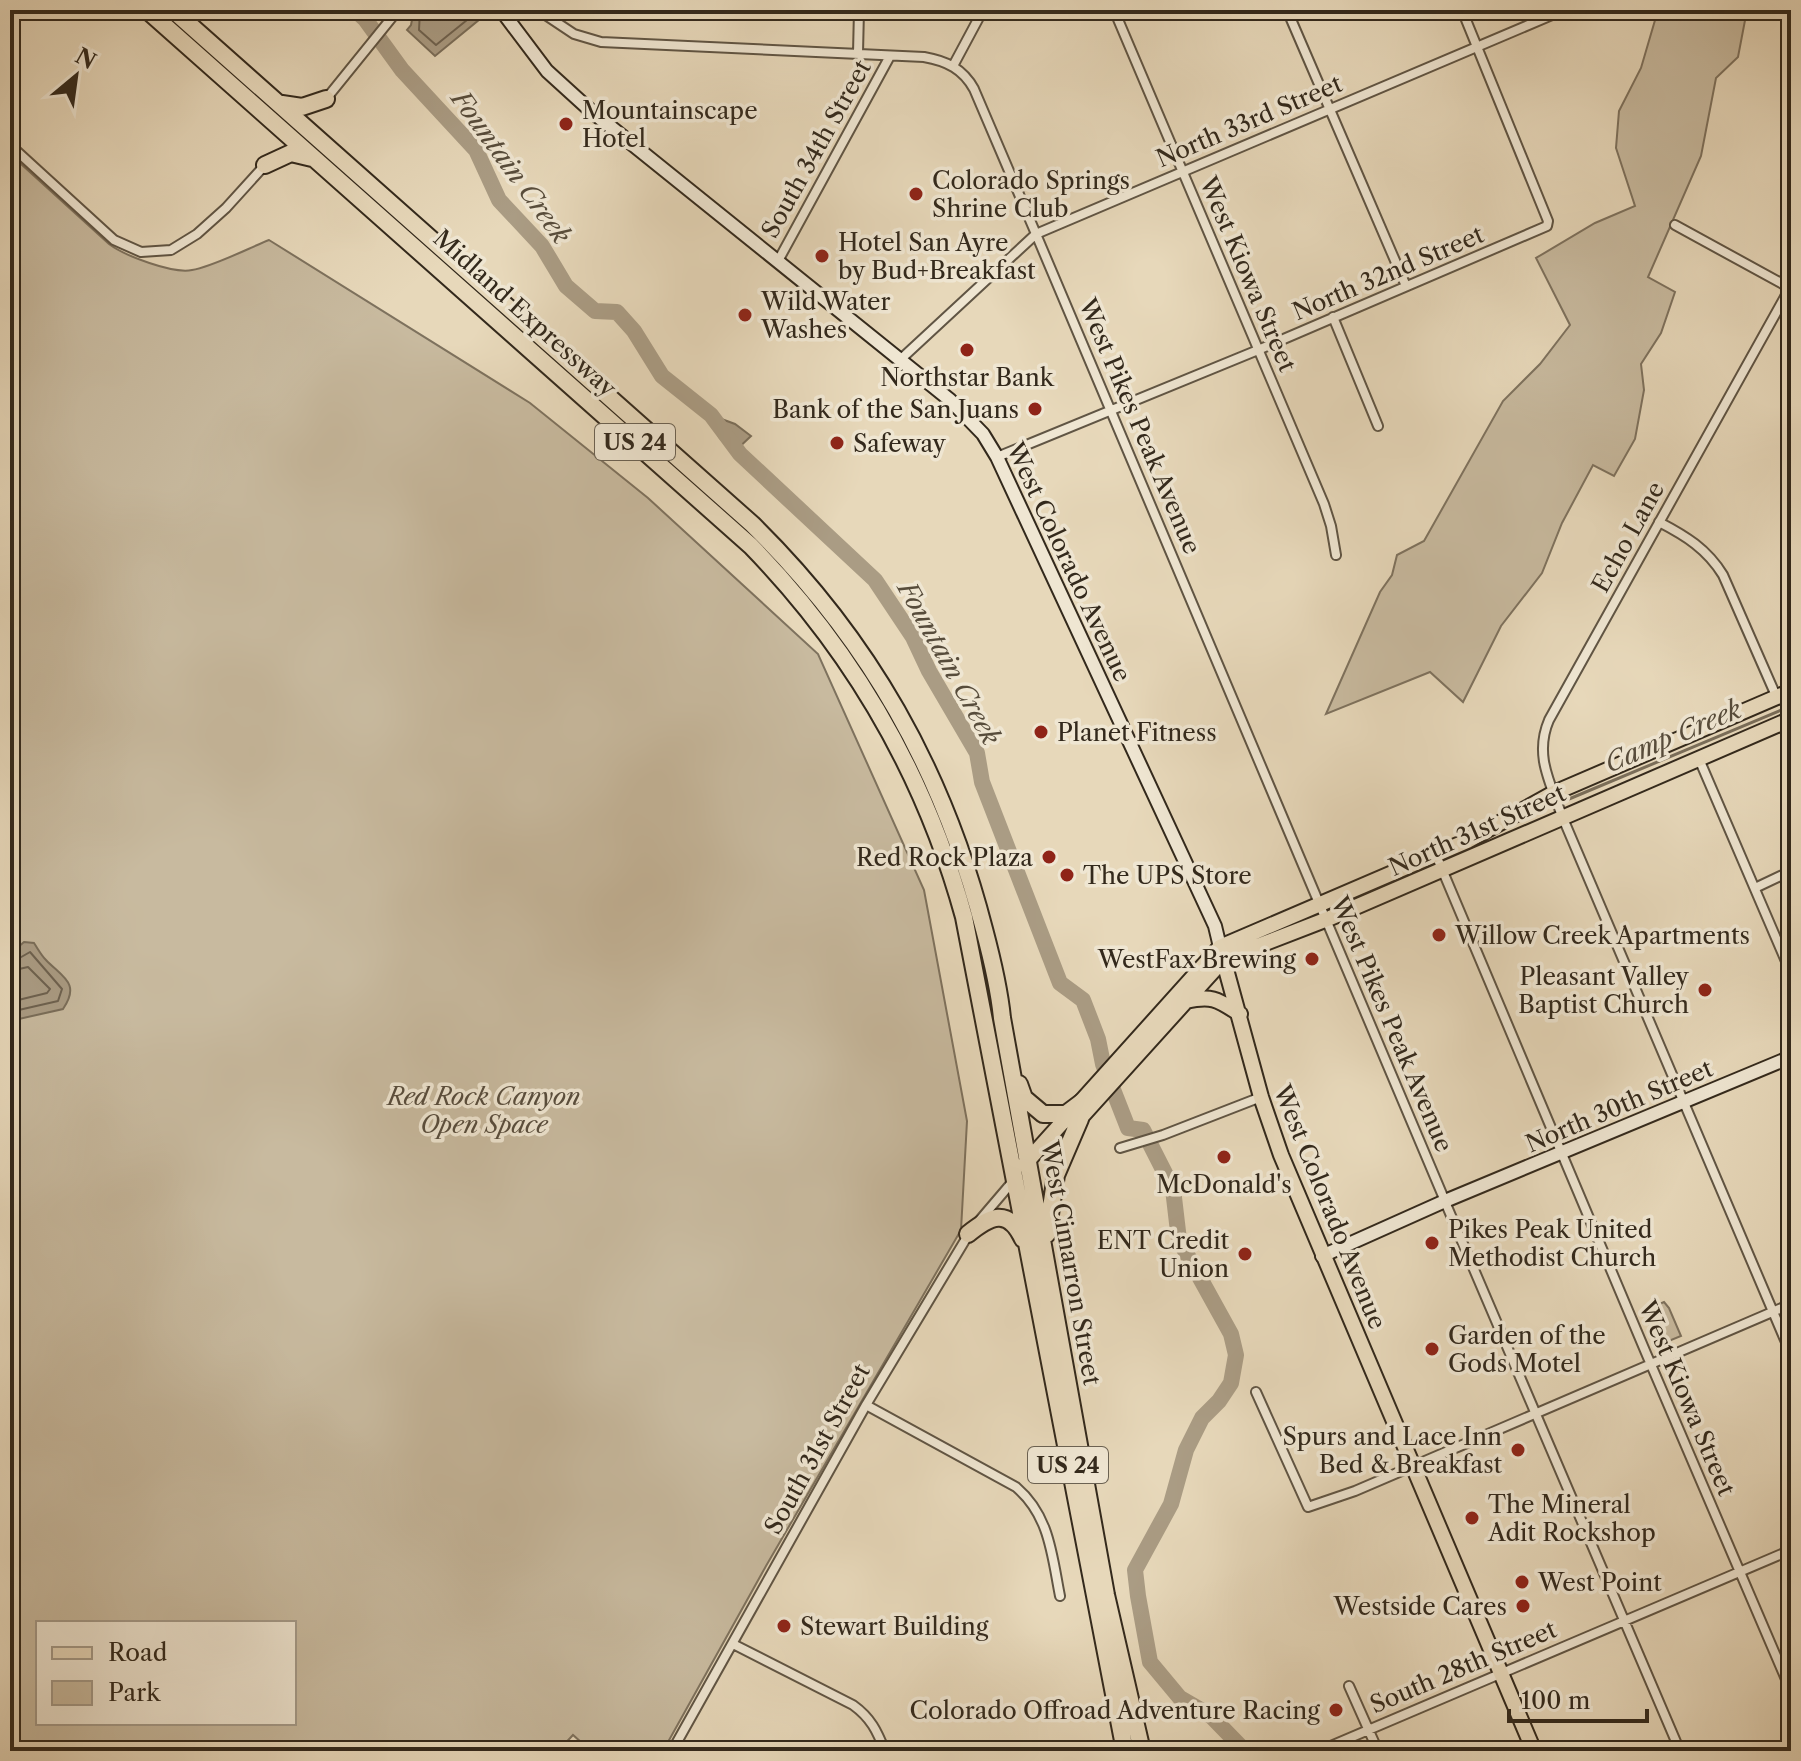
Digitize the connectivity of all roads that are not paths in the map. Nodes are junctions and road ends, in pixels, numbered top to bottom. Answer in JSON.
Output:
{"nodes":[{"id":1,"x":147,"y":10,"type":"edge"},
{"id":2,"x":173,"y":10,"type":"edge"},
{"id":3,"x":398,"y":10,"type":"edge"},
{"id":4,"x":501,"y":10,"type":"edge"},
{"id":5,"x":538,"y":10,"type":"edge"},
{"id":6,"x":859,"y":10,"type":"edge"},
{"id":7,"x":983,"y":10,"type":"edge"},
{"id":8,"x":1114,"y":10,"type":"edge"},
{"id":9,"x":1287,"y":10,"type":"edge"},
{"id":10,"x":1462,"y":10,"type":"edge"},
{"id":11,"x":1552,"y":15,"type":"dead end"},
{"id":12,"x":10,"y":31,"type":"edge"},
{"id":13,"x":1476,"y":46,"type":"junction"},
{"id":14,"x":10,"y":47,"type":"edge"},
{"id":15,"x":858,"y":53,"type":"junction"},
{"id":16,"x":890,"y":56,"type":"junction"},
{"id":17,"x":953,"y":66,"type":"junction"},
{"id":18,"x":326,"y":99,"type":"junction"},
{"id":19,"x":277,"y":102,"type":"junction"},
{"id":20,"x":1329,"y":109,"type":"junction"},
{"id":21,"x":261,"y":111,"type":"junction"},
{"id":22,"x":306,"y":126,"type":"junction"},
{"id":23,"x":286,"y":133,"type":"junction"},
{"id":24,"x":10,"y":145,"type":"edge"},
{"id":25,"x":320,"y":152,"type":"junction"},
{"id":26,"x":265,"y":165,"type":"junction"},
{"id":27,"x":1183,"y":171,"type":"junction"},
{"id":28,"x":1675,"y":225,"type":"dead end"},
{"id":29,"x":1036,"y":234,"type":"junction"},
{"id":30,"x":778,"y":261,"type":"junction"},
{"id":31,"x":1406,"y":286,"type":"junction"},
{"id":32,"x":1790,"y":287,"type":"edge"},
{"id":33,"x":1333,"y":317,"type":"junction"},
{"id":34,"x":1258,"y":350,"type":"junction"},
{"id":35,"x":901,"y":359,"type":"junction"},
{"id":36,"x":1111,"y":411,"type":"junction"},
{"id":37,"x":1378,"y":426,"type":"dead end"},
{"id":38,"x":997,"y":457,"type":"junction"},
{"id":39,"x":1659,"y":522,"type":"junction"},
{"id":40,"x":1336,"y":555,"type":"dead end"},
{"id":41,"x":1784,"y":695,"type":"edge"},
{"id":42,"x":1791,"y":719,"type":"edge"},
{"id":43,"x":1699,"y":759,"type":"junction"},
{"id":44,"x":929,"y":792,"type":"junction"},
{"id":45,"x":1554,"y":793,"type":"junction"},
{"id":46,"x":1562,"y":816,"type":"junction"},
{"id":47,"x":1439,"y":862,"type":"junction"},
{"id":48,"x":1791,"y":871,"type":"edge"},
{"id":49,"x":1755,"y":888,"type":"junction"},
{"id":50,"x":1320,"y":905,"type":"junction"},
{"id":51,"x":1326,"y":919,"type":"junction"},
{"id":52,"x":1222,"y":953,"type":"junction"},
{"id":53,"x":1791,"y":973,"type":"edge"},
{"id":54,"x":1186,"y":1001,"type":"junction"},
{"id":55,"x":1240,"y":1014,"type":"junction"},
{"id":56,"x":1002,"y":1018,"type":"junction"},
{"id":57,"x":1791,"y":1057,"type":"edge"},
{"id":58,"x":1122,"y":1064,"type":"junction"},
{"id":59,"x":1261,"y":1097,"type":"junction"},
{"id":60,"x":1089,"y":1101,"type":"junction"},
{"id":61,"x":1685,"y":1102,"type":"junction"},
{"id":62,"x":1120,"y":1148,"type":"dead end"},
{"id":63,"x":1563,"y":1154,"type":"junction"},
{"id":64,"x":1024,"y":1171,"type":"junction"},
{"id":65,"x":1442,"y":1204,"type":"junction"},
{"id":66,"x":968,"y":1234,"type":"junction"},
{"id":67,"x":1028,"y":1252,"type":"junction"},
{"id":68,"x":1322,"y":1256,"type":"junction"},
{"id":69,"x":1047,"y":1268,"type":"junction"},
{"id":70,"x":1791,"y":1304,"type":"edge"},
{"id":71,"x":1773,"y":1312,"type":"junction"},
{"id":72,"x":1791,"y":1354,"type":"edge"},
{"id":73,"x":1650,"y":1363,"type":"junction"},
{"id":74,"x":1256,"y":1392,"type":"dead end"},
{"id":75,"x":866,"y":1405,"type":"junction"},
{"id":76,"x":1536,"y":1412,"type":"junction"},
{"id":77,"x":1414,"y":1465,"type":"junction"},
{"id":78,"x":1791,"y":1550,"type":"edge"},
{"id":79,"x":1740,"y":1572,"type":"junction"},
{"id":80,"x":1060,"y":1596,"type":"dead end"},
{"id":81,"x":1624,"y":1621,"type":"junction"},
{"id":82,"x":733,"y":1644,"type":"junction"},
{"id":83,"x":1501,"y":1674,"type":"junction"},
{"id":84,"x":1349,"y":1686,"type":"dead end"},
{"id":85,"x":1791,"y":1691,"type":"edge"},
{"id":86,"x":1369,"y":1729,"type":"junction"},
{"id":87,"x":672,"y":1751,"type":"edge"},
{"id":88,"x":885,"y":1751,"type":"edge"},
{"id":89,"x":1125,"y":1751,"type":"edge"},
{"id":90,"x":1142,"y":1751,"type":"edge"},
{"id":91,"x":1319,"y":1751,"type":"edge"},
{"id":92,"x":1378,"y":1751,"type":"edge"},
{"id":93,"x":1534,"y":1751,"type":"edge"},
{"id":94,"x":1680,"y":1751,"type":"edge"}],
"edges":[{"from":1,"to":21,"type":"highway","name":"Midland Expressway","number":"US 24"},
{"from":2,"to":19,"type":"highway","name":"Midland Expressway","number":"US 24"},
{"from":3,"to":18,"type":"street"},
{"from":4,"to":30,"type":"main road","name":"West Colorado Avenue"},
{"from":5,"to":15,"type":"street"},
{"from":6,"to":15,"type":"street"},
{"from":7,"to":17,"type":"street"},
{"from":8,"to":27,"type":"street","name":"West Kiowa Street"},
{"from":9,"to":20,"type":"street"},
{"from":10,"to":13,"type":"street"},
{"from":11,"to":13,"type":"street","name":"North 33rd Street"},
{"from":12,"to":14,"type":"street"},
{"from":13,"to":20,"type":"street","name":"North 33rd Street"},
{"from":13,"to":31,"type":"street","name":"North 32nd Street"},
{"from":15,"to":16,"type":"street"},
{"from":16,"to":17,"type":"street"},
{"from":16,"to":30,"type":"street","name":"South 34th Street"},
{"from":17,"to":29,"type":"street","name":"West Pikes Peak Avenue"},
{"from":18,"to":19,"type":"highway"},
{"from":18,"to":22,"type":"highway"},
{"from":19,"to":22,"type":"highway","name":"Midland Expressway","number":"US 24"},
{"from":20,"to":27,"type":"street","name":"North 33rd Street"},
{"from":20,"to":31,"type":"street"},
{"from":21,"to":22,"type":"highway"},
{"from":21,"to":23,"type":"highway","name":"Midland Expressway","number":"US 24"},
{"from":22,"to":25,"type":"highway","name":"Midland Expressway","number":"US 24"},
{"from":23,"to":25,"type":"highway","name":"Midland Expressway","number":"US 24"},
{"from":23,"to":26,"type":"highway"},
{"from":24,"to":26,"type":"street"},
{"from":25,"to":26,"type":"highway"},
{"from":25,"to":44,"type":"highway","name":"Midland Expressway","number":"US 24"},
{"from":27,"to":29,"type":"street","name":"North 33rd Street"},
{"from":27,"to":34,"type":"street","name":"West Kiowa Street"},
{"from":28,"to":32,"type":"street"},
{"from":29,"to":35,"type":"street","name":"North 33rd Street"},
{"from":29,"to":36,"type":"street","name":"West Pikes Peak Avenue"},
{"from":30,"to":35,"type":"main road","name":"West Colorado Avenue"},
{"from":31,"to":33,"type":"street","name":"North 32nd Street"},
{"from":32,"to":39,"type":"street","name":"Echo Lane"},
{"from":33,"to":34,"type":"street","name":"North 32nd Street"},
{"from":33,"to":37,"type":"street"},
{"from":34,"to":36,"type":"street","name":"North 32nd Street"},
{"from":34,"to":40,"type":"street","name":"West Kiowa Street"},
{"from":35,"to":38,"type":"main road","name":"West Colorado Avenue"},
{"from":36,"to":38,"type":"street","name":"North 32nd Street"},
{"from":36,"to":50,"type":"street","name":"West Pikes Peak Avenue"},
{"from":38,"to":52,"type":"main road","name":"West Colorado Avenue"},
{"from":39,"to":41,"type":"street"},
{"from":39,"to":45,"type":"street","name":"Echo Lane"},
{"from":41,"to":45,"type":"main road","name":"North 31st Street"},
{"from":42,"to":43,"type":"main road","name":"North 31st Street"},
{"from":43,"to":46,"type":"main road","name":"North 31st Street"},
{"from":43,"to":49,"type":"street"},
{"from":44,"to":56,"type":"highway","name":"West Cimarron Street","number":"US 24"},
{"from":44,"to":64,"type":"highway","name":"West Cimarron Street","number":"US 24"},
{"from":45,"to":46,"type":"street","name":"Echo Lane"},
{"from":45,"to":47,"type":"main road","name":"North 31st Street"},
{"from":46,"to":47,"type":"main road","name":"North 31st Street"},
{"from":46,"to":61,"type":"street","name":"Echo Lane"},
{"from":47,"to":50,"type":"main road","name":"North 31st Street"},
{"from":47,"to":51,"type":"main road","name":"North 31st Street"},
{"from":47,"to":63,"type":"street","name":"West Kiowa Street"},
{"from":48,"to":49,"type":"street"},
{"from":49,"to":53,"type":"street"},
{"from":50,"to":51,"type":"street","name":"West Pikes Peak Avenue"},
{"from":50,"to":52,"type":"main road","name":"South 31st Street"},
{"from":51,"to":52,"type":"main road","name":"North 31st Street"},
{"from":51,"to":65,"type":"street","name":"West Pikes Peak Avenue"},
{"from":52,"to":54,"type":"main road","name":"South 31st Street"},
{"from":52,"to":55,"type":"main road","name":"West Colorado Avenue"},
{"from":52,"to":58,"type":"main road","name":"South 31st Street"},
{"from":54,"to":55,"type":"main road"},
{"from":54,"to":58,"type":"main road","name":"South 31st Street"},
{"from":55,"to":59,"type":"main road","name":"West Colorado Avenue"},
{"from":56,"to":60,"type":"highway"},
{"from":56,"to":64,"type":"highway","name":"West Cimarron Street","number":"US 24"},
{"from":57,"to":61,"type":"main road","name":"North 30th Street"},
{"from":58,"to":60,"type":"main road","name":"South 31st Street"},
{"from":59,"to":62,"type":"street"},
{"from":59,"to":68,"type":"main road","name":"West Colorado Avenue"},
{"from":60,"to":64,"type":"main road","name":"South 31st Street"},
{"from":60,"to":69,"type":"highway"},
{"from":61,"to":63,"type":"main road","name":"North 30th Street"},
{"from":61,"to":71,"type":"street","name":"Echo Lane"},
{"from":63,"to":65,"type":"main road","name":"North 30th Street"},
{"from":63,"to":73,"type":"street","name":"West Kiowa Street"},
{"from":64,"to":66,"type":"street","name":"South 31st Street"},
{"from":64,"to":67,"type":"highway","name":"West Cimarron Street","number":"US 24"},
{"from":64,"to":69,"type":"highway","name":"West Cimarron Street","number":"US 24"},
{"from":65,"to":68,"type":"main road","name":"North 30th Street"},
{"from":65,"to":76,"type":"street","name":"West Pikes Peak Avenue"},
{"from":66,"to":67,"type":"highway"},
{"from":66,"to":75,"type":"street","name":"South 31st Street"},
{"from":67,"to":89,"type":"highway","name":"West Cimarron Street","number":"US 24"},
{"from":68,"to":77,"type":"main road","name":"West Colorado Avenue"},
{"from":69,"to":90,"type":"highway","name":"West Cimarron Street","number":"US 24"},
{"from":70,"to":71,"type":"street"},
{"from":71,"to":72,"type":"street","name":"Echo Lane"},
{"from":71,"to":73,"type":"street"},
{"from":73,"to":76,"type":"street"},
{"from":73,"to":79,"type":"street","name":"West Kiowa Street"},
{"from":74,"to":77,"type":"street"},
{"from":75,"to":80,"type":"street"},
{"from":75,"to":82,"type":"street","name":"South 31st Street"},
{"from":76,"to":77,"type":"street"},
{"from":76,"to":81,"type":"street","name":"West Pikes Peak Avenue"},
{"from":77,"to":83,"type":"main road","name":"West Colorado Avenue"},
{"from":78,"to":79,"type":"street","name":"South 28th Street"},
{"from":79,"to":81,"type":"street","name":"South 28th Street"},
{"from":79,"to":85,"type":"street","name":"West Kiowa Street"},
{"from":81,"to":83,"type":"street","name":"South 28th Street"},
{"from":81,"to":94,"type":"street","name":"West Pikes Peak Avenue"},
{"from":82,"to":87,"type":"street","name":"South 31st Street"},
{"from":82,"to":88,"type":"street"},
{"from":83,"to":86,"type":"street","name":"South 28th Street"},
{"from":83,"to":93,"type":"main road","name":"West Colorado Avenue"},
{"from":84,"to":86,"type":"street"},
{"from":86,"to":91,"type":"street","name":"South 28th Street"},
{"from":86,"to":92,"type":"street"}]}
